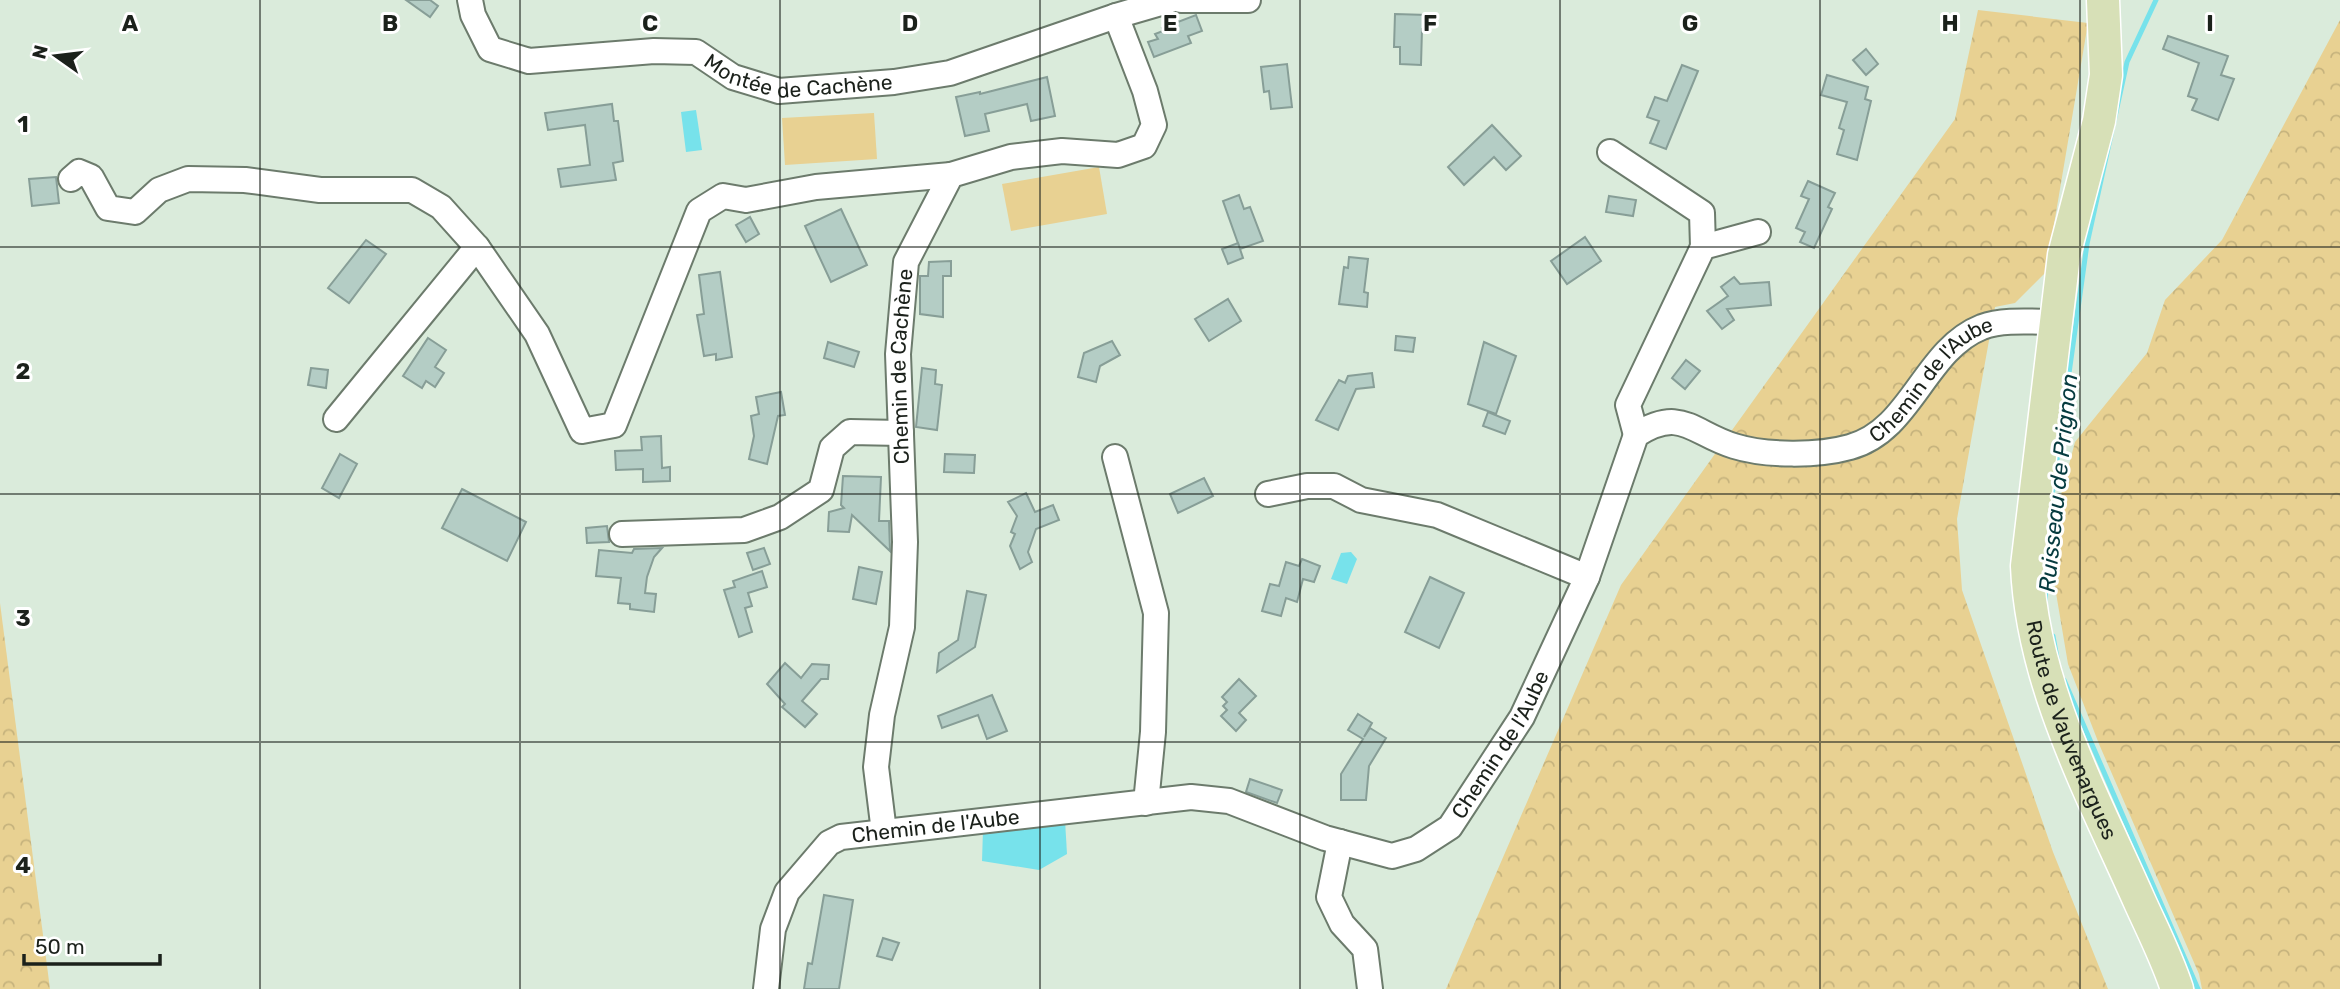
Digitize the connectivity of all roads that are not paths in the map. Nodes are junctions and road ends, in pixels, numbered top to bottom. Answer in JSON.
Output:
{"nodes":[{"id":1,"x":470,"y":0,"type":"edge"},
{"id":2,"x":1171,"y":0,"type":"edge"},
{"id":3,"x":1181,"y":0,"type":"edge"},
{"id":4,"x":1248,"y":0,"type":"edge"},
{"id":5,"x":2103,"y":0,"type":"edge"},
{"id":6,"x":1116,"y":16,"type":"junction"},
{"id":7,"x":1610,"y":152,"type":"dead end"},
{"id":8,"x":951,"y":175,"type":"junction"},
{"id":9,"x":71,"y":179,"type":"dead end"},
{"id":10,"x":1758,"y":232,"type":"dead end"},
{"id":11,"x":477,"y":247,"type":"junction"},
{"id":12,"x":1703,"y":247,"type":"junction"},
{"id":13,"x":2056,"y":322,"type":"junction"},
{"id":14,"x":336,"y":419,"type":"dead end"},
{"id":15,"x":901,"y":433,"type":"junction"},
{"id":16,"x":1636,"y":435,"type":"junction"},
{"id":17,"x":1115,"y":457,"type":"dead end"},
{"id":18,"x":1268,"y":494,"type":"dead end"},
{"id":19,"x":622,"y":534,"type":"dead end"},
{"id":20,"x":1587,"y":577,"type":"junction"},
{"id":21,"x":1146,"y":803,"type":"junction"},
{"id":22,"x":884,"y":832,"type":"junction"},
{"id":23,"x":1340,"y":842,"type":"junction"},
{"id":24,"x":766,"y":989,"type":"edge"},
{"id":25,"x":1370,"y":989,"type":"edge"},
{"id":26,"x":2176,"y":989,"type":"edge"}],
"edges":[{"from":1,"to":6,"type":"street","name":"Montée de Cachène"},
{"from":2,"to":6,"type":"street"},
{"from":3,"to":4,"type":"street"},
{"from":5,"to":13,"type":"main road","name":"Route de Vauvenargues"},
{"from":6,"to":8,"type":"street"},
{"from":7,"to":12,"type":"street"},
{"from":8,"to":11,"type":"street"},
{"from":8,"to":15,"type":"street","name":"Chemin de Cachène"},
{"from":9,"to":11,"type":"street"},
{"from":10,"to":12,"type":"street"},
{"from":11,"to":14,"type":"street"},
{"from":12,"to":16,"type":"street"},
{"from":13,"to":16,"type":"street","name":"Chemin de l'Aube"},
{"from":13,"to":26,"type":"main road","name":"Route de Vauvenargues"},
{"from":15,"to":19,"type":"street"},
{"from":15,"to":22,"type":"street","name":"Chemin de Cachène"},
{"from":16,"to":20,"type":"street","name":"Chemin de l'Aube"},
{"from":17,"to":21,"type":"street"},
{"from":18,"to":20,"type":"street"},
{"from":20,"to":23,"type":"street","name":"Chemin de l'Aube"},
{"from":21,"to":22,"type":"street","name":"Chemin de l'Aube"},
{"from":21,"to":23,"type":"street","name":"Chemin de l'Aube"},
{"from":22,"to":24,"type":"street","name":"Chemin de l'Aube"},
{"from":23,"to":25,"type":"street"}]}
